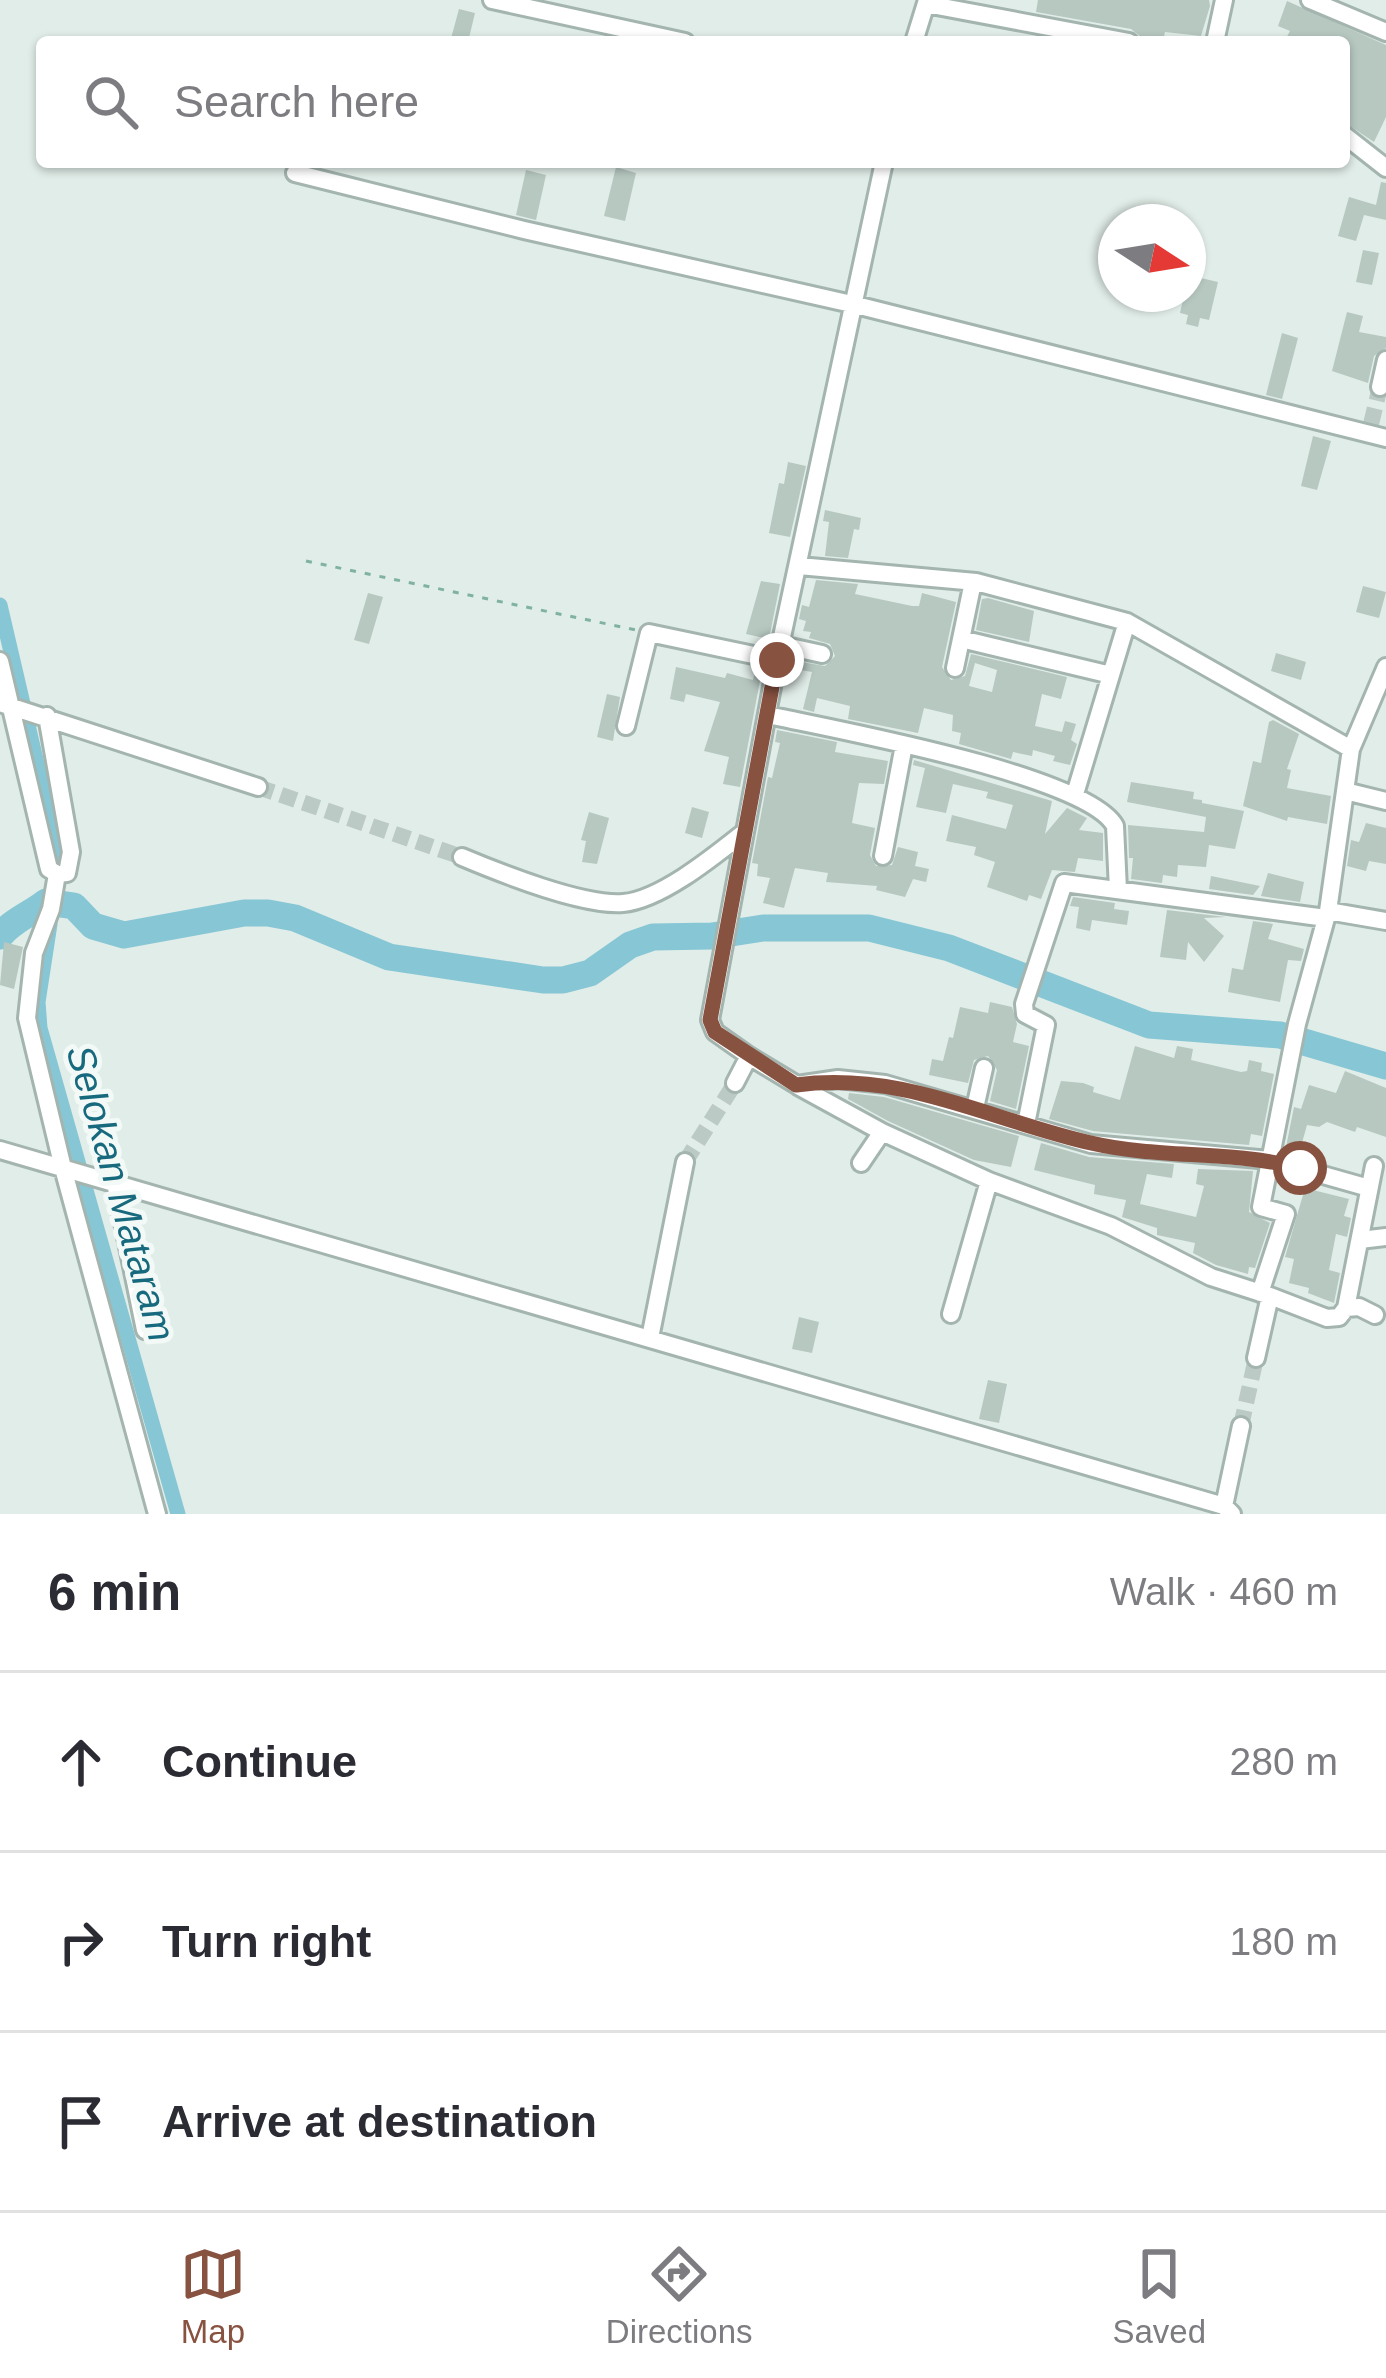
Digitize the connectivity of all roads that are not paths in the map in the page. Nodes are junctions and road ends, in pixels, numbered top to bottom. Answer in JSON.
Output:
{"nodes":[{"id":1,"x":491,"y":0,"type":"edge"},
{"id":2,"x":1224,"y":0,"type":"edge"},
{"id":3,"x":1310,"y":0,"type":"edge"},
{"id":4,"x":926,"y":2,"type":"edge"},
{"id":5,"x":1386,"y":32,"type":"edge"},
{"id":6,"x":657,"y":36,"type":"edge"},
{"id":7,"x":916,"y":36,"type":"edge"},
{"id":8,"x":1099,"y":36,"type":"edge"},
{"id":9,"x":1216,"y":36,"type":"edge"},
{"id":10,"x":1350,"y":140,"type":"edge"},
{"id":11,"x":883,"y":168,"type":"edge"},
{"id":12,"x":1386,"y":168,"type":"edge"},
{"id":13,"x":295,"y":173,"type":"dead end"},
{"id":14,"x":856,"y":304,"type":"junction"},
{"id":15,"x":1386,"y":360,"type":"edge"},
{"id":16,"x":1380,"y":387,"type":"dead end"},
{"id":17,"x":1375,"y":432,"type":"edge"},
{"id":18,"x":799,"y":566,"type":"junction"},
{"id":19,"x":973,"y":582,"type":"junction"},
{"id":20,"x":1127,"y":622,"type":"junction"},
{"id":21,"x":961,"y":639,"type":"junction"},
{"id":22,"x":779,"y":652,"type":"junction"},
{"id":23,"x":822,"y":654,"type":"dead end"},
{"id":24,"x":0,"y":662,"type":"edge"},
{"id":25,"x":1386,"y":667,"type":"edge"},
{"id":26,"x":955,"y":668,"type":"dead end"},
{"id":27,"x":1111,"y":675,"type":"junction"},
{"id":28,"x":22,"y":709,"type":"edge"},
{"id":29,"x":768,"y":716,"type":"junction"},
{"id":30,"x":626,"y":725,"type":"dead end"},
{"id":31,"x":904,"y":745,"type":"junction"},
{"id":32,"x":1351,"y":749,"type":"junction"},
{"id":33,"x":258,"y":787,"type":"tunnel mouth"},
{"id":34,"x":1345,"y":791,"type":"junction"},
{"id":35,"x":1075,"y":794,"type":"junction"},
{"id":36,"x":1386,"y":801,"type":"edge"},
{"id":37,"x":742,"y":834,"type":"junction"},
{"id":38,"x":883,"y":856,"type":"dead end"},
{"id":39,"x":462,"y":857,"type":"tunnel mouth"},
{"id":40,"x":58,"y":872,"type":"junction"},
{"id":41,"x":1118,"y":890,"type":"junction"},
{"id":42,"x":1327,"y":915,"type":"junction"},
{"id":43,"x":1386,"y":921,"type":"edge"},
{"id":44,"x":749,"y":1056,"type":"junction"},
{"id":45,"x":984,"y":1068,"type":"dead end"},
{"id":46,"x":735,"y":1083,"type":"tunnel mouth"},
{"id":47,"x":796,"y":1085,"type":"junction"},
{"id":48,"x":976,"y":1108,"type":"junction"},
{"id":49,"x":1026,"y":1124,"type":"junction"},
{"id":50,"x":882,"y":1132,"type":"junction"},
{"id":51,"x":0,"y":1150,"type":"edge"},
{"id":52,"x":1270,"y":1160,"type":"junction"},
{"id":53,"x":685,"y":1162,"type":"tunnel mouth"},
{"id":54,"x":861,"y":1163,"type":"dead end"},
{"id":55,"x":1374,"y":1166,"type":"dead end"},
{"id":56,"x":68,"y":1170,"type":"junction"},
{"id":57,"x":989,"y":1180,"type":"junction"},
{"id":58,"x":112,"y":1183,"type":"junction"},
{"id":59,"x":1369,"y":1188,"type":"junction"},
{"id":60,"x":1386,"y":1237,"type":"edge"},
{"id":61,"x":1360,"y":1240,"type":"junction"},
{"id":62,"x":1265,"y":1294,"type":"junction"},
{"id":63,"x":1346,"y":1308,"type":"junction"},
{"id":64,"x":951,"y":1314,"type":"dead end"},
{"id":65,"x":1375,"y":1315,"type":"dead end"},
{"id":66,"x":145,"y":1330,"type":"dead end"},
{"id":67,"x":650,"y":1338,"type":"junction"},
{"id":68,"x":1256,"y":1358,"type":"tunnel mouth"},
{"id":69,"x":1241,"y":1426,"type":"tunnel mouth"},
{"id":70,"x":1228,"y":1510,"type":"edge"},
{"id":71,"x":157,"y":1514,"type":"edge"}],
"edges":[{"from":1,"to":6,"type":"street"},
{"from":2,"to":9,"type":"street"},
{"from":3,"to":5,"type":"street"},
{"from":4,"to":7,"type":"street"},
{"from":4,"to":8,"type":"street"},
{"from":10,"to":12,"type":"street"},
{"from":11,"to":14,"type":"street"},
{"from":13,"to":14,"type":"street"},
{"from":14,"to":17,"type":"street"},
{"from":14,"to":18,"type":"street"},
{"from":15,"to":16,"type":"street"},
{"from":18,"to":19,"type":"street"},
{"from":18,"to":22,"type":"street"},
{"from":19,"to":20,"type":"street"},
{"from":19,"to":21,"type":"street"},
{"from":20,"to":27,"type":"street"},
{"from":20,"to":32,"type":"street"},
{"from":21,"to":26,"type":"street"},
{"from":21,"to":27,"type":"street"},
{"from":22,"to":23,"type":"street"},
{"from":22,"to":29,"type":"street"},
{"from":22,"to":30,"type":"street"},
{"from":24,"to":28,"type":"street"},
{"from":25,"to":32,"type":"street"},
{"from":27,"to":35,"type":"street"},
{"from":28,"to":33,"type":"street"},
{"from":28,"to":40,"type":"street"},
{"from":28,"to":40,"type":"street"},
{"from":29,"to":31,"type":"street"},
{"from":29,"to":37,"type":"street"},
{"from":31,"to":35,"type":"street"},
{"from":31,"to":38,"type":"street"},
{"from":32,"to":34,"type":"street"},
{"from":34,"to":36,"type":"street"},
{"from":34,"to":42,"type":"street"},
{"from":35,"to":41,"type":"street"},
{"from":37,"to":39,"type":"street"},
{"from":37,"to":44,"type":"street"},
{"from":40,"to":56,"type":"street"},
{"from":41,"to":42,"type":"street"},
{"from":41,"to":49,"type":"street"},
{"from":42,"to":43,"type":"street"},
{"from":42,"to":52,"type":"street"},
{"from":44,"to":46,"type":"street"},
{"from":44,"to":47,"type":"street"},
{"from":45,"to":48,"type":"street"},
{"from":47,"to":48,"type":"street"},
{"from":47,"to":50,"type":"street"},
{"from":48,"to":49,"type":"street"},
{"from":49,"to":52,"type":"street"},
{"from":50,"to":54,"type":"street"},
{"from":50,"to":57,"type":"street"},
{"from":51,"to":56,"type":"street"},
{"from":52,"to":59,"type":"street"},
{"from":52,"to":62,"type":"street"},
{"from":53,"to":67,"type":"street"},
{"from":55,"to":59,"type":"street"},
{"from":56,"to":58,"type":"street"},
{"from":56,"to":71,"type":"street"},
{"from":57,"to":62,"type":"street"},
{"from":57,"to":64,"type":"street"},
{"from":58,"to":66,"type":"street"},
{"from":58,"to":67,"type":"street"},
{"from":59,"to":61,"type":"street"},
{"from":60,"to":61,"type":"street"},
{"from":61,"to":63,"type":"street"},
{"from":62,"to":63,"type":"street"},
{"from":62,"to":68,"type":"street"},
{"from":63,"to":65,"type":"street"},
{"from":67,"to":70,"type":"street"},
{"from":69,"to":70,"type":"street"}]}
